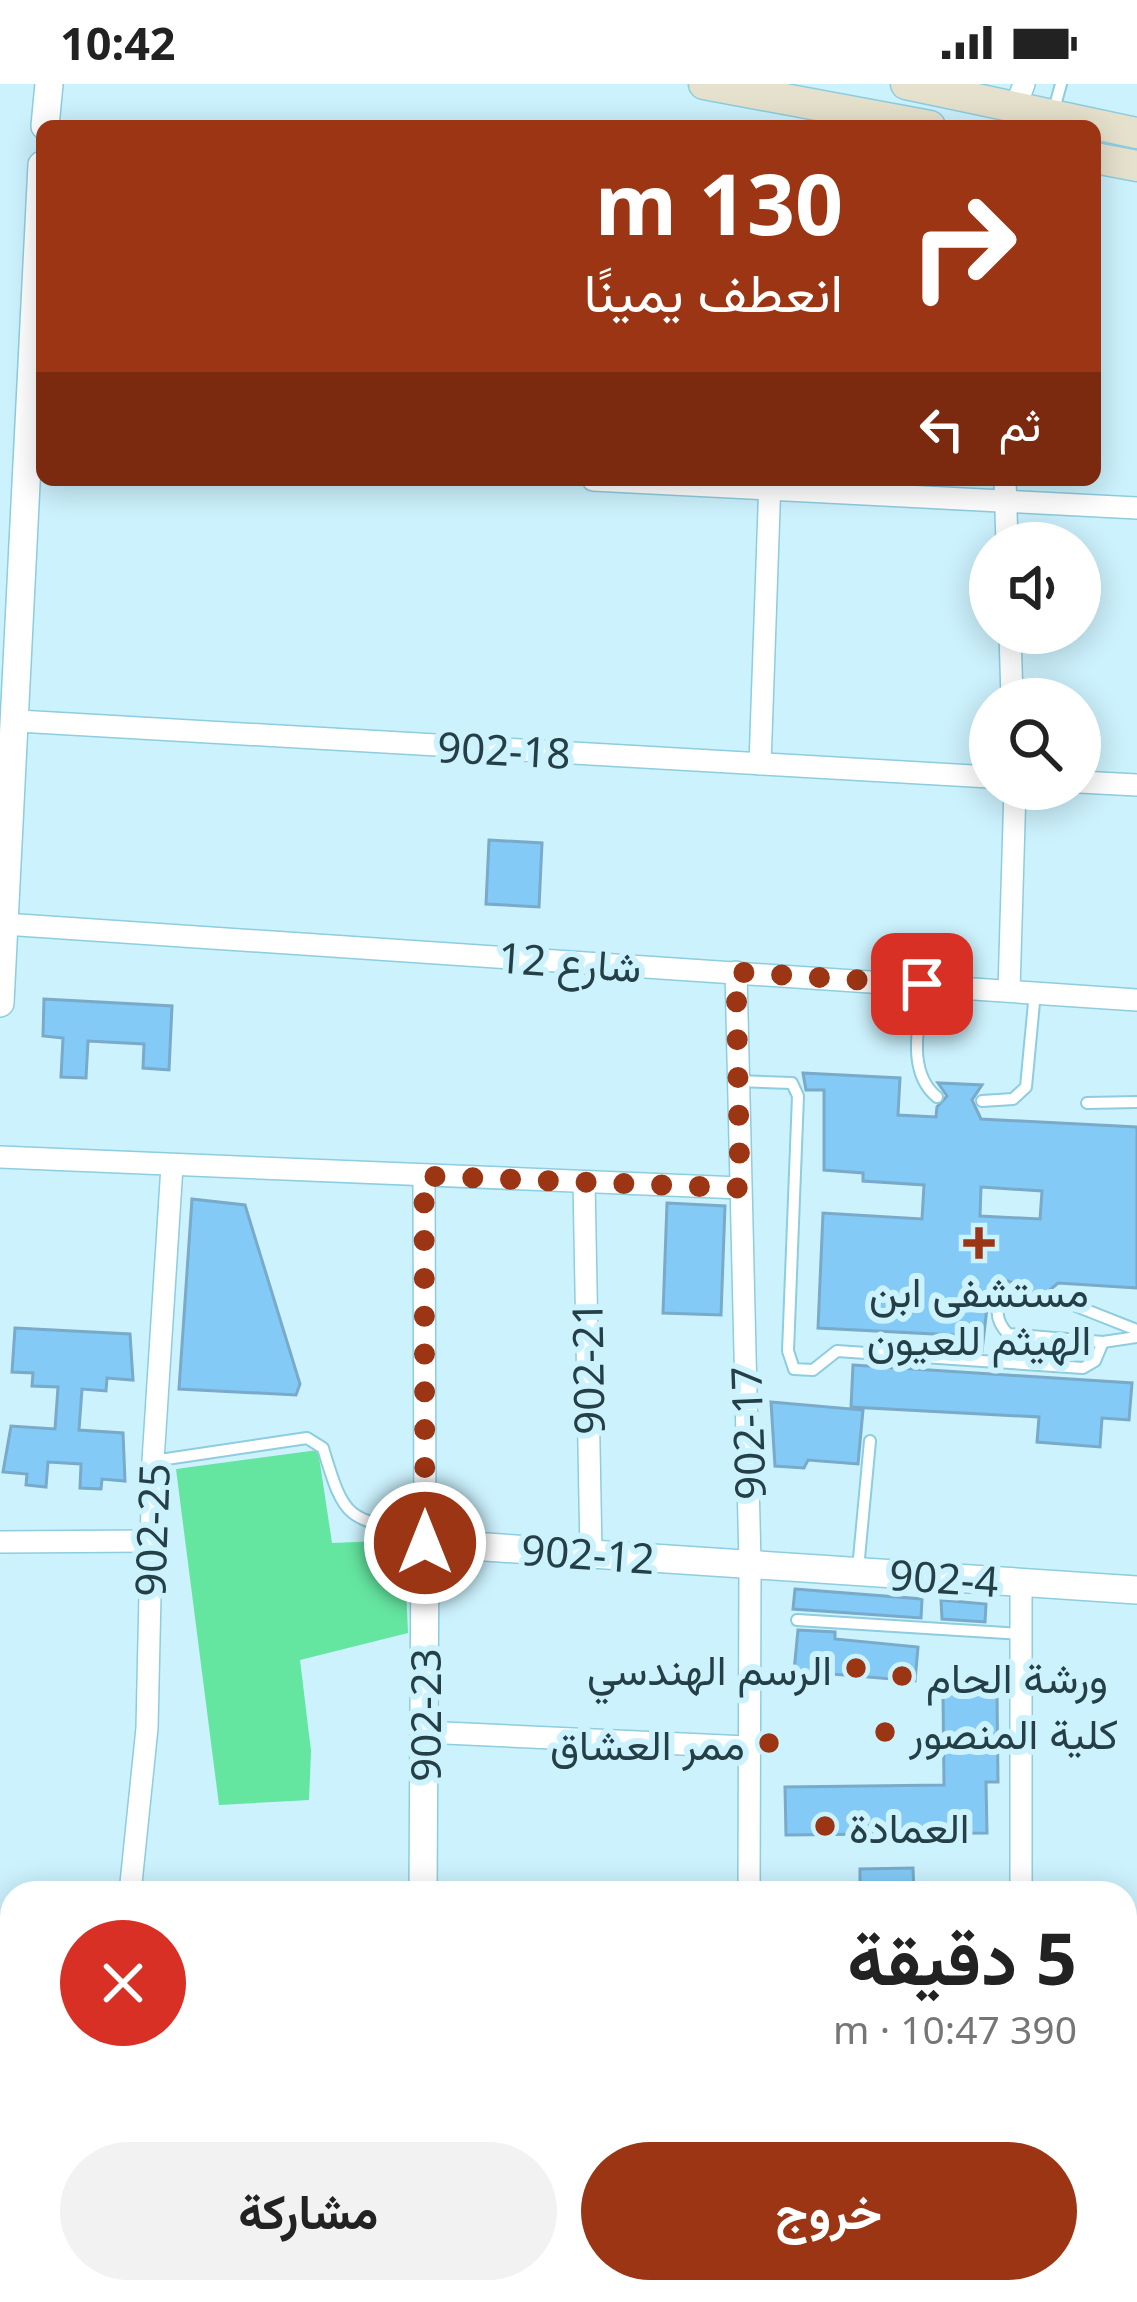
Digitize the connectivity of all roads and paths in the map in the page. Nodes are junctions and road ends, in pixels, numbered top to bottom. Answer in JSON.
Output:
{"nodes":[{"id":1,"x":49,"y":84,"type":"edge"},
{"id":2,"x":704,"y":84,"type":"edge"},
{"id":3,"x":906,"y":84,"type":"edge"},
{"id":4,"x":1061,"y":84,"type":"edge"},
{"id":5,"x":1009,"y":95,"type":"edge"},
{"id":6,"x":1052,"y":116,"type":"junction"},
{"id":7,"x":46,"y":120,"type":"edge"},
{"id":8,"x":898,"y":120,"type":"edge"},
{"id":9,"x":1072,"y":120,"type":"edge"},
{"id":10,"x":1101,"y":126,"type":"edge"},
{"id":11,"x":1137,"y":133,"type":"edge"},
{"id":12,"x":1101,"y":159,"type":"edge"},
{"id":13,"x":1137,"y":166,"type":"edge"},
{"id":14,"x":36,"y":384,"type":"edge"},
{"id":15,"x":34,"y":453,"type":"edge"},
{"id":16,"x":770,"y":486,"type":"edge"},
{"id":17,"x":848,"y":486,"type":"edge"},
{"id":18,"x":1005,"y":490,"type":"edge"},
{"id":19,"x":1137,"y":508,"type":"edge"},
{"id":20,"x":1006,"y":522,"type":"edge"},
{"id":21,"x":12,"y":564,"type":"edge"},
{"id":22,"x":11,"y":605,"type":"edge"},
{"id":23,"x":18,"y":721,"type":"junction"},
{"id":24,"x":760,"y":764,"type":"junction"},
{"id":25,"x":969,"y":776,"type":"edge"},
{"id":26,"x":1101,"y":783,"type":"edge"},
{"id":27,"x":1137,"y":785,"type":"edge"},
{"id":28,"x":1014,"y":810,"type":"edge"},
{"id":29,"x":4,"y":924,"type":"junction"},
{"id":30,"x":736,"y":972,"type":"junction"},
{"id":31,"x":922,"y":984,"type":"junction"},
{"id":32,"x":1009,"y":990,"type":"junction"},
{"id":33,"x":1035,"y":992,"type":"junction"},
{"id":34,"x":1137,"y":1000,"type":"edge"},
{"id":35,"x":0,"y":1003,"type":"edge"},
{"id":36,"x":738,"y":1081,"type":"junction"},
{"id":37,"x":937,"y":1097,"type":"dead end"},
{"id":38,"x":982,"y":1101,"type":"dead end"},
{"id":39,"x":1137,"y":1102,"type":"edge"},
{"id":40,"x":1087,"y":1103,"type":"dead end"},
{"id":41,"x":0,"y":1157,"type":"edge"},
{"id":42,"x":172,"y":1166,"type":"junction"},
{"id":43,"x":424,"y":1176,"type":"junction"},
{"id":44,"x":584,"y":1182,"type":"junction"},
{"id":45,"x":740,"y":1188,"type":"junction"},
{"id":46,"x":1013,"y":1289,"type":"dead end"},
{"id":47,"x":1053,"y":1297,"type":"dead end"},
{"id":48,"x":1137,"y":1333,"type":"edge"},
{"id":49,"x":1103,"y":1342,"type":"junction"},
{"id":50,"x":871,"y":1441,"type":"dead end"},
{"id":51,"x":153,"y":1461,"type":"junction"},
{"id":52,"x":425,"y":1537,"type":"junction"},
{"id":53,"x":149,"y":1541,"type":"junction"},
{"id":54,"x":0,"y":1542,"type":"edge"},
{"id":55,"x":591,"y":1553,"type":"junction"},
{"id":56,"x":750,"y":1564,"type":"junction"},
{"id":57,"x":858,"y":1571,"type":"junction"},
{"id":58,"x":1021,"y":1582,"type":"junction"},
{"id":59,"x":1137,"y":1589,"type":"edge"},
{"id":60,"x":797,"y":1620,"type":"dead end"},
{"id":61,"x":1022,"y":1634,"type":"junction"},
{"id":62,"x":424,"y":1732,"type":"junction"},
{"id":63,"x":747,"y":1747,"type":"junction"},
{"id":64,"x":131,"y":1881,"type":"edge"},
{"id":65,"x":423,"y":1881,"type":"edge"},
{"id":66,"x":749,"y":1881,"type":"edge"},
{"id":67,"x":1022,"y":1881,"type":"edge"}],
"edges":[{"from":1,"to":7,"type":"street"},
{"from":2,"to":8,"type":"main road"},
{"from":3,"to":5,"type":"main road"},
{"from":4,"to":6,"type":"lane"},
{"from":5,"to":6,"type":"main road"},
{"from":6,"to":9,"type":"main road"},
{"from":10,"to":11,"type":"main road"},
{"from":12,"to":13,"type":"main road"},
{"from":14,"to":15,"type":"street"},
{"from":15,"to":21,"type":"street"},
{"from":16,"to":24,"type":"street"},
{"from":17,"to":18,"type":"street"},
{"from":18,"to":19,"type":"street"},
{"from":18,"to":20,"type":"street"},
{"from":21,"to":22,"type":"street"},
{"from":22,"to":23,"type":"street"},
{"from":23,"to":24,"type":"street","name":"902-18"},
{"from":23,"to":29,"type":"street"},
{"from":24,"to":25,"type":"street","name":"902-18"},
{"from":26,"to":27,"type":"street"},
{"from":28,"to":32,"type":"street"},
{"from":29,"to":30,"type":"street","name":"شارع 12"},
{"from":29,"to":35,"type":"street"},
{"from":30,"to":31,"type":"street","name":"شارع 12"},
{"from":30,"to":36,"type":"street","name":"902-17"},
{"from":31,"to":32,"type":"street","name":"شارع 12"},
{"from":31,"to":37,"type":"lane"},
{"from":32,"to":33,"type":"street","name":"شارع 12"},
{"from":33,"to":34,"type":"street","name":"شارع 12"},
{"from":33,"to":38,"type":"lane"},
{"from":36,"to":45,"type":"street","name":"902-17"},
{"from":36,"to":49,"type":"lane"},
{"from":39,"to":40,"type":"lane"},
{"from":41,"to":42,"type":"street"},
{"from":42,"to":43,"type":"street"},
{"from":42,"to":51,"type":"street","name":"902-25"},
{"from":43,"to":44,"type":"street"},
{"from":43,"to":52,"type":"street","name":"902-23"},
{"from":44,"to":45,"type":"street"},
{"from":44,"to":55,"type":"street","name":"902-21"},
{"from":45,"to":56,"type":"street","name":"902-17"},
{"from":46,"to":49,"type":"lane"},
{"from":47,"to":48,"type":"lane"},
{"from":48,"to":49,"type":"lane"},
{"from":50,"to":57,"type":"lane"},
{"from":51,"to":52,"type":"lane"},
{"from":51,"to":53,"type":"street","name":"902-25"},
{"from":52,"to":55,"type":"street","name":"902-12"},
{"from":52,"to":62,"type":"street","name":"902-23"},
{"from":53,"to":54,"type":"street"},
{"from":53,"to":64,"type":"street","name":"902-25"},
{"from":55,"to":56,"type":"street","name":"902-12"},
{"from":56,"to":57,"type":"street","name":"902-4"},
{"from":56,"to":63,"type":"street","name":"902-17"},
{"from":57,"to":58,"type":"street","name":"902-4"},
{"from":58,"to":59,"type":"street","name":"902-4"},
{"from":58,"to":61,"type":"street"},
{"from":60,"to":61,"type":"lane"},
{"from":61,"to":67,"type":"street"},
{"from":62,"to":63,"type":"street"},
{"from":62,"to":65,"type":"street","name":"902-23"},
{"from":63,"to":66,"type":"street","name":"902-17"}]}
